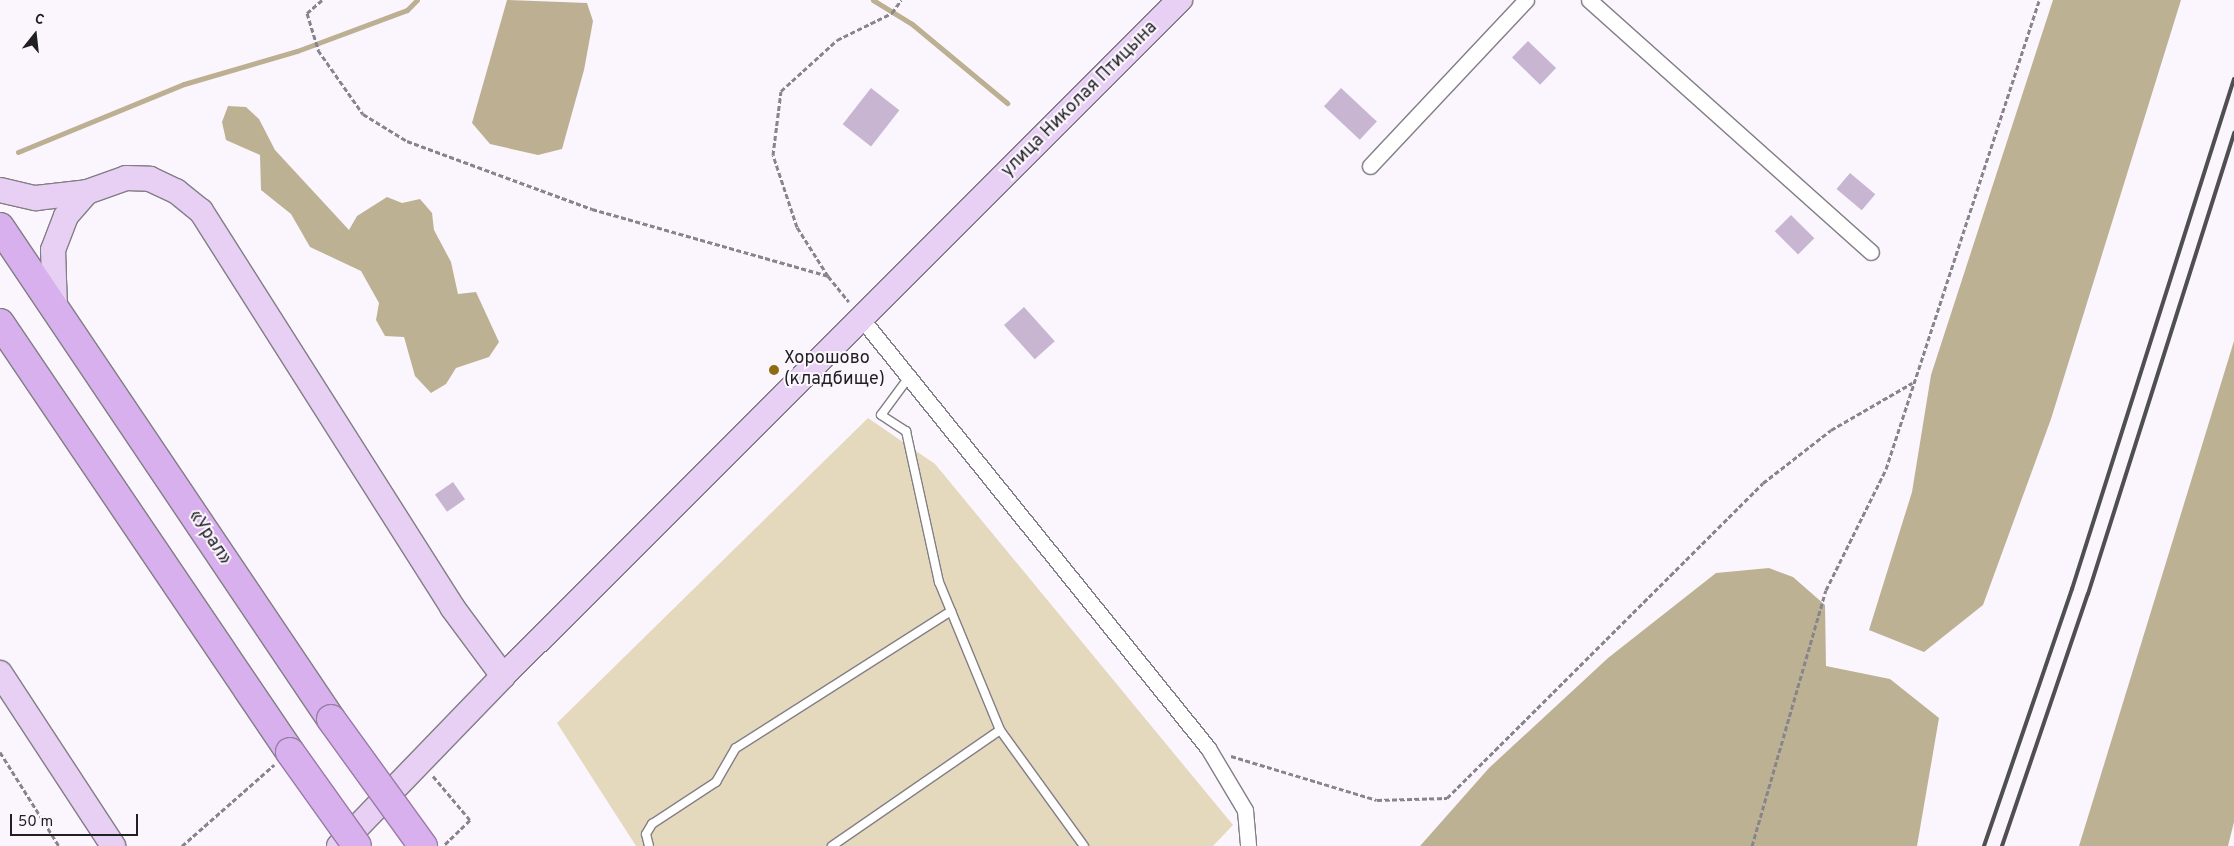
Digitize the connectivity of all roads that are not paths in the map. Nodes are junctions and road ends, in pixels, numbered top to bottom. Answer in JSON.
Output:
{"nodes":[{"id":1,"x":1180,"y":0,"type":"edge"},
{"id":2,"x":1526,"y":0,"type":"edge"},
{"id":3,"x":1589,"y":0,"type":"edge"},
{"id":4,"x":1370,"y":166,"type":"dead end"},
{"id":5,"x":0,"y":190,"type":"edge"},
{"id":6,"x":87,"y":192,"type":"junction"},
{"id":7,"x":0,"y":228,"type":"edge"},
{"id":8,"x":1871,"y":252,"type":"dead end"},
{"id":9,"x":55,"y":310,"type":"junction"},
{"id":10,"x":861,"y":318,"type":"junction"},
{"id":11,"x":0,"y":323,"type":"edge"},
{"id":12,"x":909,"y":376,"type":"junction"},
{"id":13,"x":951,"y":611,"type":"junction"},
{"id":14,"x":0,"y":673,"type":"edge"},
{"id":15,"x":503,"y":676,"type":"junction"},
{"id":16,"x":1000,"y":730,"type":"junction"},
{"id":17,"x":113,"y":846,"type":"edge"},
{"id":18,"x":339,"y":846,"type":"edge"},
{"id":19,"x":357,"y":846,"type":"edge"},
{"id":20,"x":423,"y":846,"type":"edge"},
{"id":21,"x":649,"y":846,"type":"edge"},
{"id":22,"x":832,"y":846,"type":"edge"},
{"id":23,"x":1084,"y":846,"type":"edge"},
{"id":24,"x":1248,"y":846,"type":"edge"}],
"edges":[{"from":1,"to":10,"type":"main road","name":"улица Николая Птицына"},
{"from":2,"to":4,"type":"street"},
{"from":3,"to":8,"type":"street"},
{"from":5,"to":6,"type":"main road"},
{"from":6,"to":9,"type":"main road"},
{"from":6,"to":15,"type":"main road"},
{"from":7,"to":9,"type":"highway","name":"«Урал»"},
{"from":9,"to":20,"type":"highway","name":"«Урал»","bridge":true},
{"from":10,"to":12,"type":"street"},
{"from":10,"to":15,"type":"main road","name":"улица Николая Птицына"},
{"from":11,"to":19,"type":"highway","bridge":true},
{"from":12,"to":13,"type":"lane"},
{"from":12,"to":24,"type":"street"},
{"from":13,"to":16,"type":"lane"},
{"from":13,"to":21,"type":"lane"},
{"from":14,"to":17,"type":"main road"},
{"from":15,"to":18,"type":"main road","name":"улица Николая Птицына"},
{"from":16,"to":22,"type":"lane"},
{"from":16,"to":23,"type":"lane"}]}
